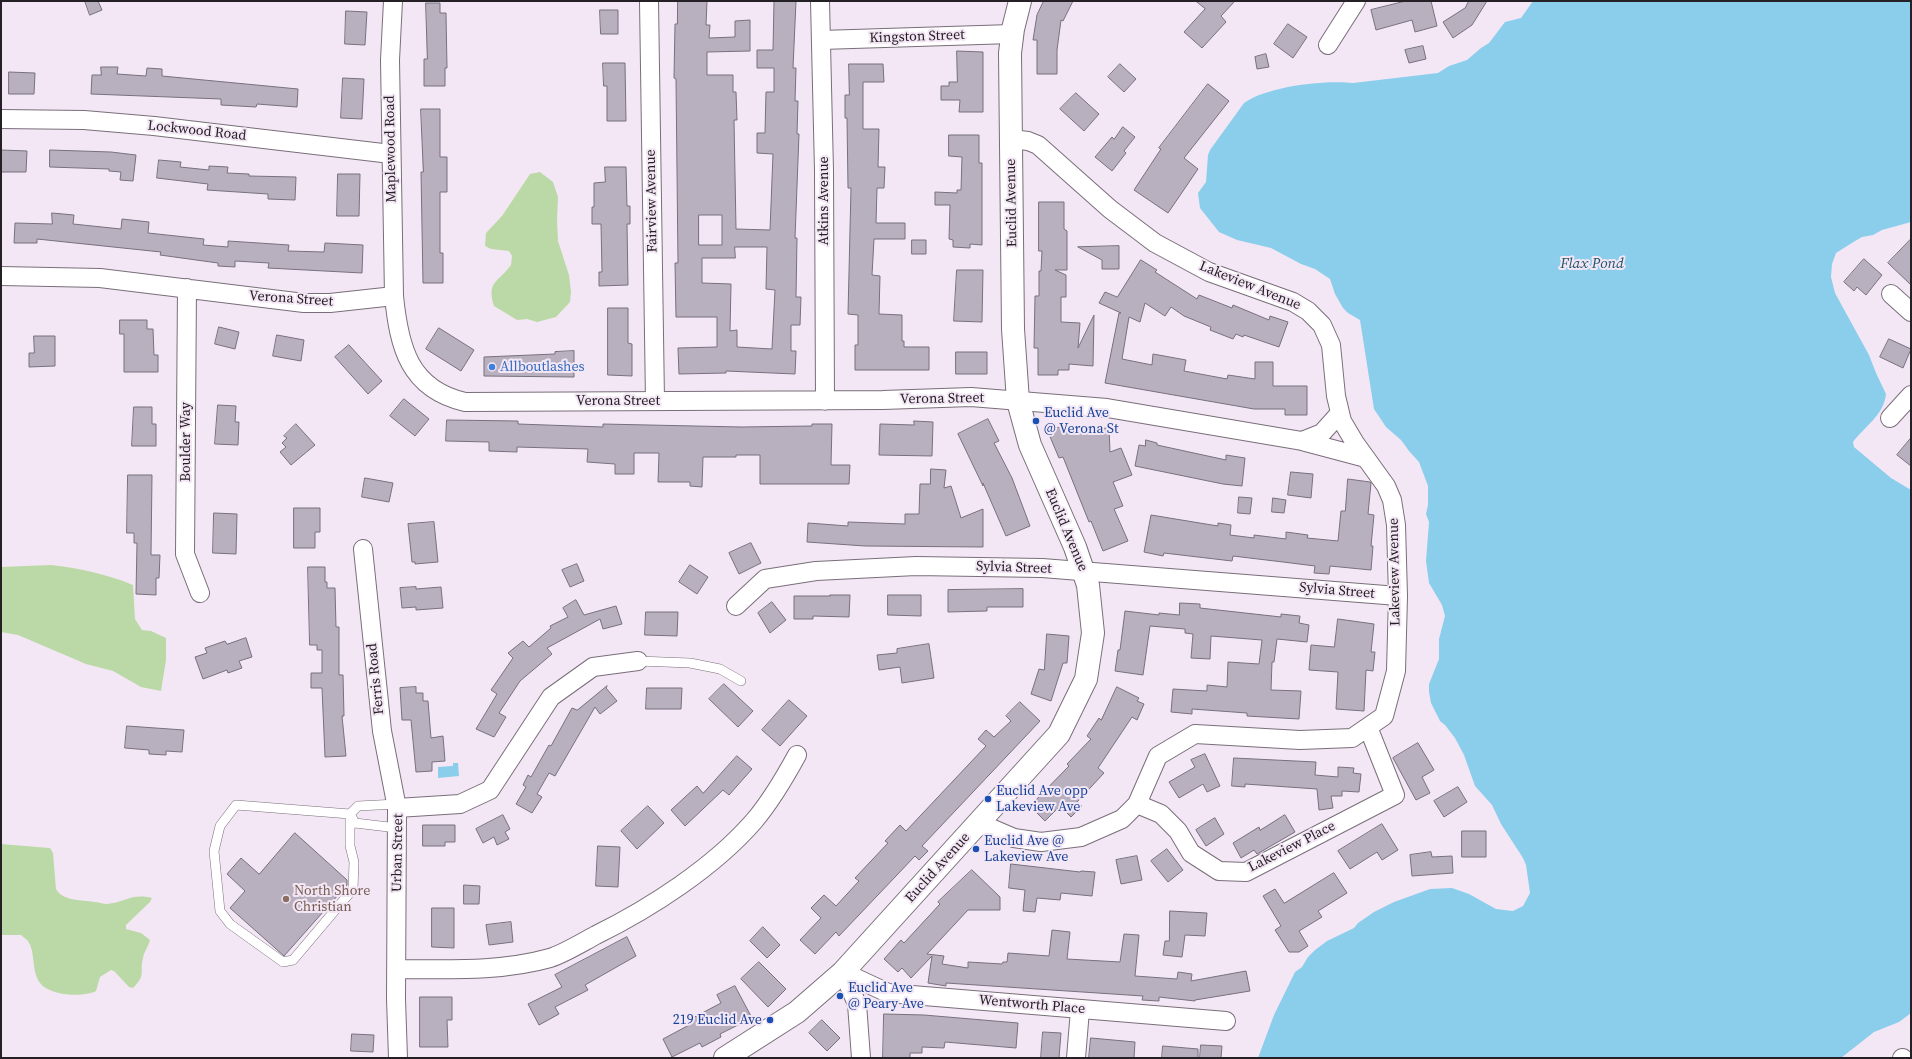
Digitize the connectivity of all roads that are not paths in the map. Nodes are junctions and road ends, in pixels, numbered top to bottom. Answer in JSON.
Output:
{"nodes":[{"id":1,"x":393,"y":1,"type":"edge"},
{"id":2,"x":649,"y":1,"type":"edge"},
{"id":3,"x":820,"y":1,"type":"edge"},
{"id":4,"x":1020,"y":1,"type":"edge"},
{"id":5,"x":1356,"y":1,"type":"edge"},
{"id":6,"x":1012,"y":34,"type":"junction"},
{"id":7,"x":821,"y":40,"type":"junction"},
{"id":8,"x":1328,"y":45,"type":"dead end"},
{"id":9,"x":1,"y":119,"type":"edge"},
{"id":10,"x":1011,"y":139,"type":"junction"},
{"id":11,"x":392,"y":154,"type":"junction"},
{"id":12,"x":1,"y":276,"type":"edge"},
{"id":13,"x":186,"y":288,"type":"junction"},
{"id":14,"x":1891,"y":294,"type":"dead end"},
{"id":15,"x":394,"y":296,"type":"junction"},
{"id":16,"x":1911,"y":312,"type":"edge"},
{"id":17,"x":1911,"y":395,"type":"edge"},
{"id":18,"x":655,"y":401,"type":"junction"},
{"id":19,"x":825,"y":401,"type":"junction"},
{"id":20,"x":1018,"y":401,"type":"junction"},
{"id":21,"x":1340,"y":413,"type":"junction"},
{"id":22,"x":1890,"y":418,"type":"dead end"},
{"id":23,"x":1302,"y":441,"type":"junction"},
{"id":24,"x":1366,"y":458,"type":"junction"},
{"id":25,"x":363,"y":549,"type":"dead end"},
{"id":26,"x":1083,"y":571,"type":"junction"},
{"id":27,"x":200,"y":593,"type":"dead end"},
{"id":28,"x":1398,"y":596,"type":"junction"},
{"id":29,"x":736,"y":606,"type":"dead end"},
{"id":30,"x":638,"y":661,"type":"joint"},
{"id":31,"x":741,"y":681,"type":"dead end"},
{"id":32,"x":1368,"y":727,"type":"junction"},
{"id":33,"x":797,"y":755,"type":"dead end"},
{"id":34,"x":1137,"y":804,"type":"junction"},
{"id":35,"x":397,"y":806,"type":"junction"},
{"id":36,"x":350,"y":814,"type":"junction"},
{"id":37,"x":979,"y":823,"type":"junction"},
{"id":38,"x":397,"y":828,"type":"junction"},
{"id":39,"x":396,"y":969,"type":"junction"},
{"id":40,"x":843,"y":972,"type":"junction"},
{"id":41,"x":1080,"y":1010,"type":"junction"},
{"id":42,"x":1226,"y":1021,"type":"dead end"},
{"id":43,"x":728,"y":1057,"type":"edge"},
{"id":44,"x":398,"y":1058,"type":"edge"},
{"id":45,"x":861,"y":1058,"type":"edge"},
{"id":46,"x":1076,"y":1058,"type":"edge"}],
"edges":[{"from":1,"to":11,"type":"street","name":"Maplewood Road"},
{"from":2,"to":18,"type":"street","name":"Fairview Avenue"},
{"from":3,"to":7,"type":"street","name":"Atkins Avenue"},
{"from":4,"to":6,"type":"street","name":"Euclid Avenue"},
{"from":5,"to":8,"type":"street"},
{"from":6,"to":7,"type":"street","name":"Kingston Street"},
{"from":6,"to":10,"type":"street","name":"Euclid Avenue"},
{"from":7,"to":19,"type":"street","name":"Atkins Avenue"},
{"from":9,"to":11,"type":"street","name":"Lockwood Road"},
{"from":10,"to":20,"type":"street","name":"Euclid Avenue"},
{"from":10,"to":21,"type":"street","name":"Lakeview Avenue"},
{"from":11,"to":15,"type":"street","name":"Maplewood Road"},
{"from":12,"to":13,"type":"street","name":"Verona Street"},
{"from":13,"to":15,"type":"street","name":"Verona Street"},
{"from":13,"to":27,"type":"street","name":"Boulder Way"},
{"from":14,"to":16,"type":"street"},
{"from":15,"to":18,"type":"street","name":"Verona Street"},
{"from":17,"to":22,"type":"street"},
{"from":18,"to":19,"type":"street","name":"Verona Street"},
{"from":19,"to":20,"type":"street","name":"Verona Street"},
{"from":20,"to":23,"type":"street","name":"Verona Street"},
{"from":20,"to":26,"type":"street","name":"Euclid Avenue"},
{"from":21,"to":23,"type":"street"},
{"from":21,"to":24,"type":"street","name":"Lakeview Avenue"},
{"from":23,"to":24,"type":"street","name":"Verona Street"},
{"from":24,"to":28,"type":"street","name":"Lakeview Avenue"},
{"from":25,"to":35,"type":"street","name":"Ferris Road"},
{"from":26,"to":28,"type":"street","name":"Sylvia Street"},
{"from":26,"to":29,"type":"street","name":"Sylvia Street"},
{"from":26,"to":37,"type":"street","name":"Euclid Avenue"},
{"from":28,"to":32,"type":"street","name":"Lakeview Avenue"},
{"from":30,"to":31,"type":"lane"},
{"from":30,"to":35,"type":"street","name":"Urban Street"},
{"from":32,"to":34,"type":"street","name":"Lakeview Avenue"},
{"from":32,"to":34,"type":"street","name":"Lakeview Place"},
{"from":33,"to":39,"type":"street"},
{"from":34,"to":37,"type":"street","name":"Lakeview Avenue"},
{"from":35,"to":36,"type":"lane"},
{"from":35,"to":38,"type":"street","name":"Urban Street"},
{"from":36,"to":36,"type":"lane"},
{"from":36,"to":38,"type":"lane"},
{"from":37,"to":40,"type":"street","name":"Euclid Avenue"},
{"from":38,"to":39,"type":"street","name":"Urban Street"},
{"from":39,"to":44,"type":"street","name":"Urban Street"},
{"from":40,"to":41,"type":"street","name":"Wentworth Place"},
{"from":40,"to":43,"type":"street","name":"Euclid Avenue"},
{"from":40,"to":45,"type":"street"},
{"from":41,"to":42,"type":"street","name":"Wentworth Place"},
{"from":41,"to":46,"type":"street"}]}
